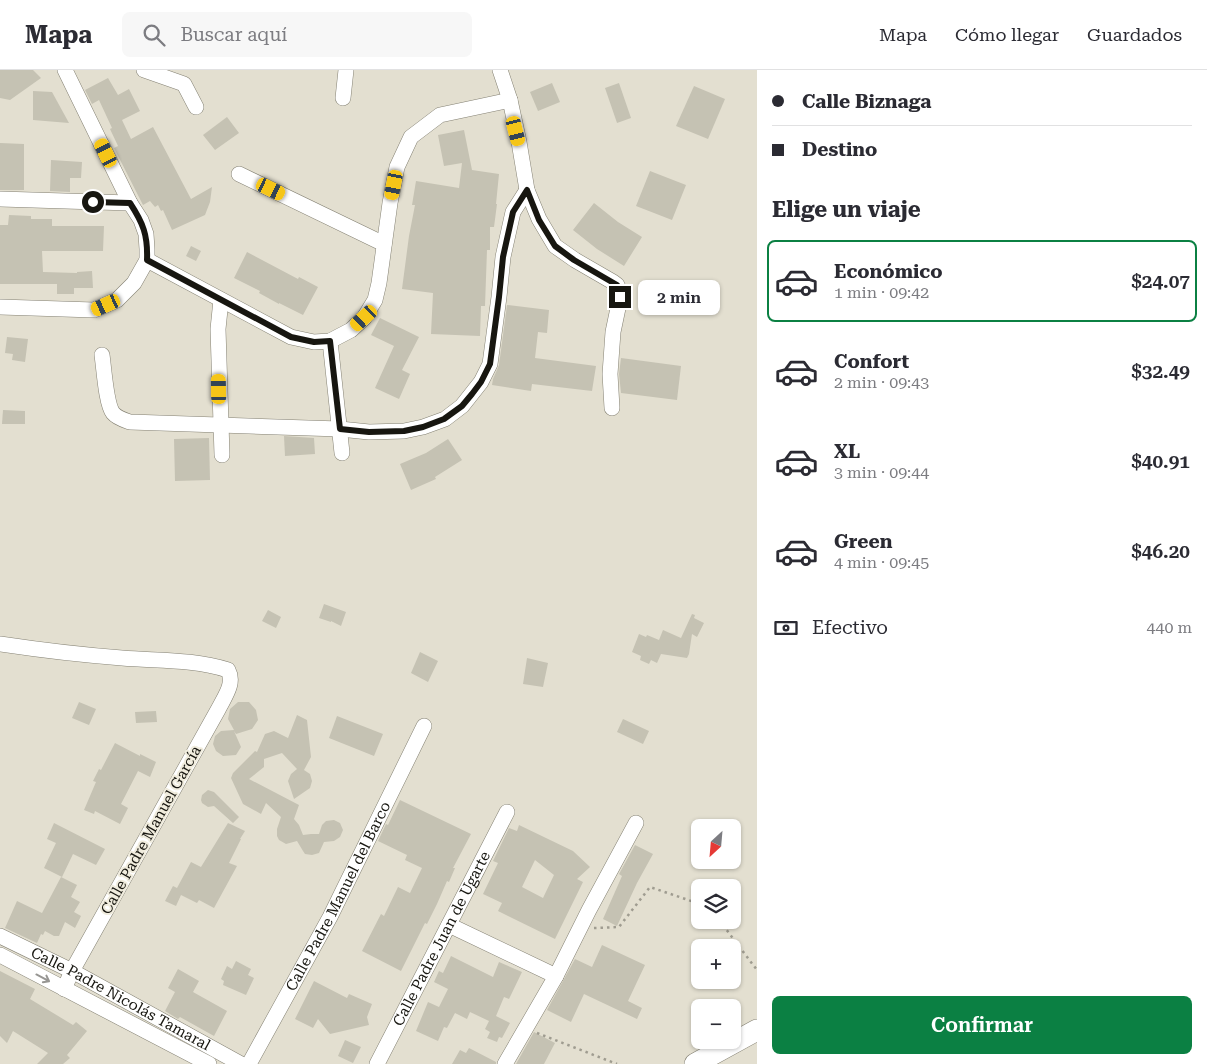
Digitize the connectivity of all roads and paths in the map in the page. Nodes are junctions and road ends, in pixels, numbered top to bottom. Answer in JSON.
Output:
{"nodes":[{"id":1,"x":66,"y":70,"type":"edge"},
{"id":2,"x":144,"y":70,"type":"edge"},
{"id":3,"x":346,"y":70,"type":"edge"},
{"id":4,"x":500,"y":70,"type":"edge"},
{"id":5,"x":184,"y":77,"type":"edge"},
{"id":6,"x":343,"y":98,"type":"dead end"},
{"id":7,"x":510,"y":100,"type":"junction"},
{"id":8,"x":196,"y":107,"type":"dead end"},
{"id":9,"x":239,"y":174,"type":"dead end"},
{"id":10,"x":527,"y":190,"type":"junction"},
{"id":11,"x":0,"y":199,"type":"edge"},
{"id":12,"x":130,"y":203,"type":"junction"},
{"id":13,"x":384,"y":244,"type":"junction"},
{"id":14,"x":147,"y":260,"type":"junction"},
{"id":15,"x":221,"y":300,"type":"junction"},
{"id":16,"x":0,"y":307,"type":"edge"},
{"id":17,"x":330,"y":341,"type":"junction"},
{"id":18,"x":102,"y":355,"type":"dead end"},
{"id":19,"x":612,"y":408,"type":"dead end"},
{"id":20,"x":220,"y":425,"type":"junction"},
{"id":21,"x":340,"y":429,"type":"junction"},
{"id":22,"x":342,"y":453,"type":"dead end"},
{"id":23,"x":222,"y":454,"type":"dead end"},
{"id":24,"x":0,"y":644,"type":"edge"},
{"id":25,"x":424,"y":726,"type":"dead end"},
{"id":26,"x":507,"y":812,"type":"dead end"},
{"id":27,"x":636,"y":824,"type":"dead end"},
{"id":28,"x":691,"y":901,"type":"edge"},
{"id":29,"x":449,"y":925,"type":"junction"},
{"id":30,"x":726,"y":929,"type":"edge"},
{"id":31,"x":590,"y":933,"type":"dead end"},
{"id":32,"x":0,"y":936,"type":"edge"},
{"id":33,"x":0,"y":956,"type":"edge"},
{"id":34,"x":757,"y":970,"type":"edge"},
{"id":35,"x":72,"y":971,"type":"junction"},
{"id":36,"x":556,"y":976,"type":"junction"},
{"id":37,"x":64,"y":989,"type":"junction"},
{"id":38,"x":527,"y":1028,"type":"junction"},
{"id":39,"x":757,"y":1030,"type":"edge"},
{"id":40,"x":224,"y":1060,"type":"edge"},
{"id":41,"x":209,"y":1064,"type":"edge"},
{"id":42,"x":241,"y":1064,"type":"edge"},
{"id":43,"x":249,"y":1064,"type":"edge"},
{"id":44,"x":377,"y":1064,"type":"edge"},
{"id":45,"x":506,"y":1064,"type":"edge"},
{"id":46,"x":617,"y":1064,"type":"edge"},
{"id":47,"x":695,"y":1064,"type":"edge"}],
"edges":[{"from":1,"to":12,"type":"street"},
{"from":2,"to":5,"type":"street"},
{"from":3,"to":6,"type":"street"},
{"from":4,"to":7,"type":"street"},
{"from":5,"to":8,"type":"street"},
{"from":7,"to":10,"type":"street"},
{"from":7,"to":13,"type":"street"},
{"from":9,"to":13,"type":"street"},
{"from":10,"to":19,"type":"street"},
{"from":10,"to":21,"type":"street"},
{"from":11,"to":12,"type":"street"},
{"from":12,"to":14,"type":"street"},
{"from":13,"to":17,"type":"street"},
{"from":14,"to":15,"type":"street"},
{"from":14,"to":16,"type":"street"},
{"from":15,"to":17,"type":"street"},
{"from":15,"to":20,"type":"street"},
{"from":17,"to":21,"type":"street"},
{"from":18,"to":20,"type":"street"},
{"from":20,"to":21,"type":"street"},
{"from":20,"to":23,"type":"street"},
{"from":21,"to":22,"type":"street"},
{"from":24,"to":35,"type":"street","name":"Calle Padre Manuel García"},
{"from":25,"to":43,"type":"street","name":"Calle Padre Manuel del Barco"},
{"from":26,"to":29,"type":"street","name":"Calle Padre Juan de Ugarte"},
{"from":27,"to":36,"type":"street"},
{"from":28,"to":31,"type":"path"},
{"from":29,"to":36,"type":"street"},
{"from":29,"to":44,"type":"street","name":"Calle Padre Juan de Ugarte"},
{"from":30,"to":34,"type":"path"},
{"from":32,"to":35,"type":"street","name":"Calle Padre Nicolás Tamaral"},
{"from":33,"to":37,"type":"street","name":"Calle Padre Nicolás Tamaral","one_way":true},
{"from":35,"to":37,"type":"street","name":"Calle Padre Manuel García"},
{"from":35,"to":40,"type":"street","name":"Calle Padre Nicolás Tamaral"},
{"from":36,"to":38,"type":"street"},
{"from":37,"to":41,"type":"street","name":"Calle Padre Nicolás Tamaral"},
{"from":38,"to":45,"type":"street"},
{"from":38,"to":46,"type":"path"},
{"from":39,"to":47,"type":"main road"},
{"from":40,"to":42,"type":"street","name":"Calle Padre Nicolás Tamaral"}]}
